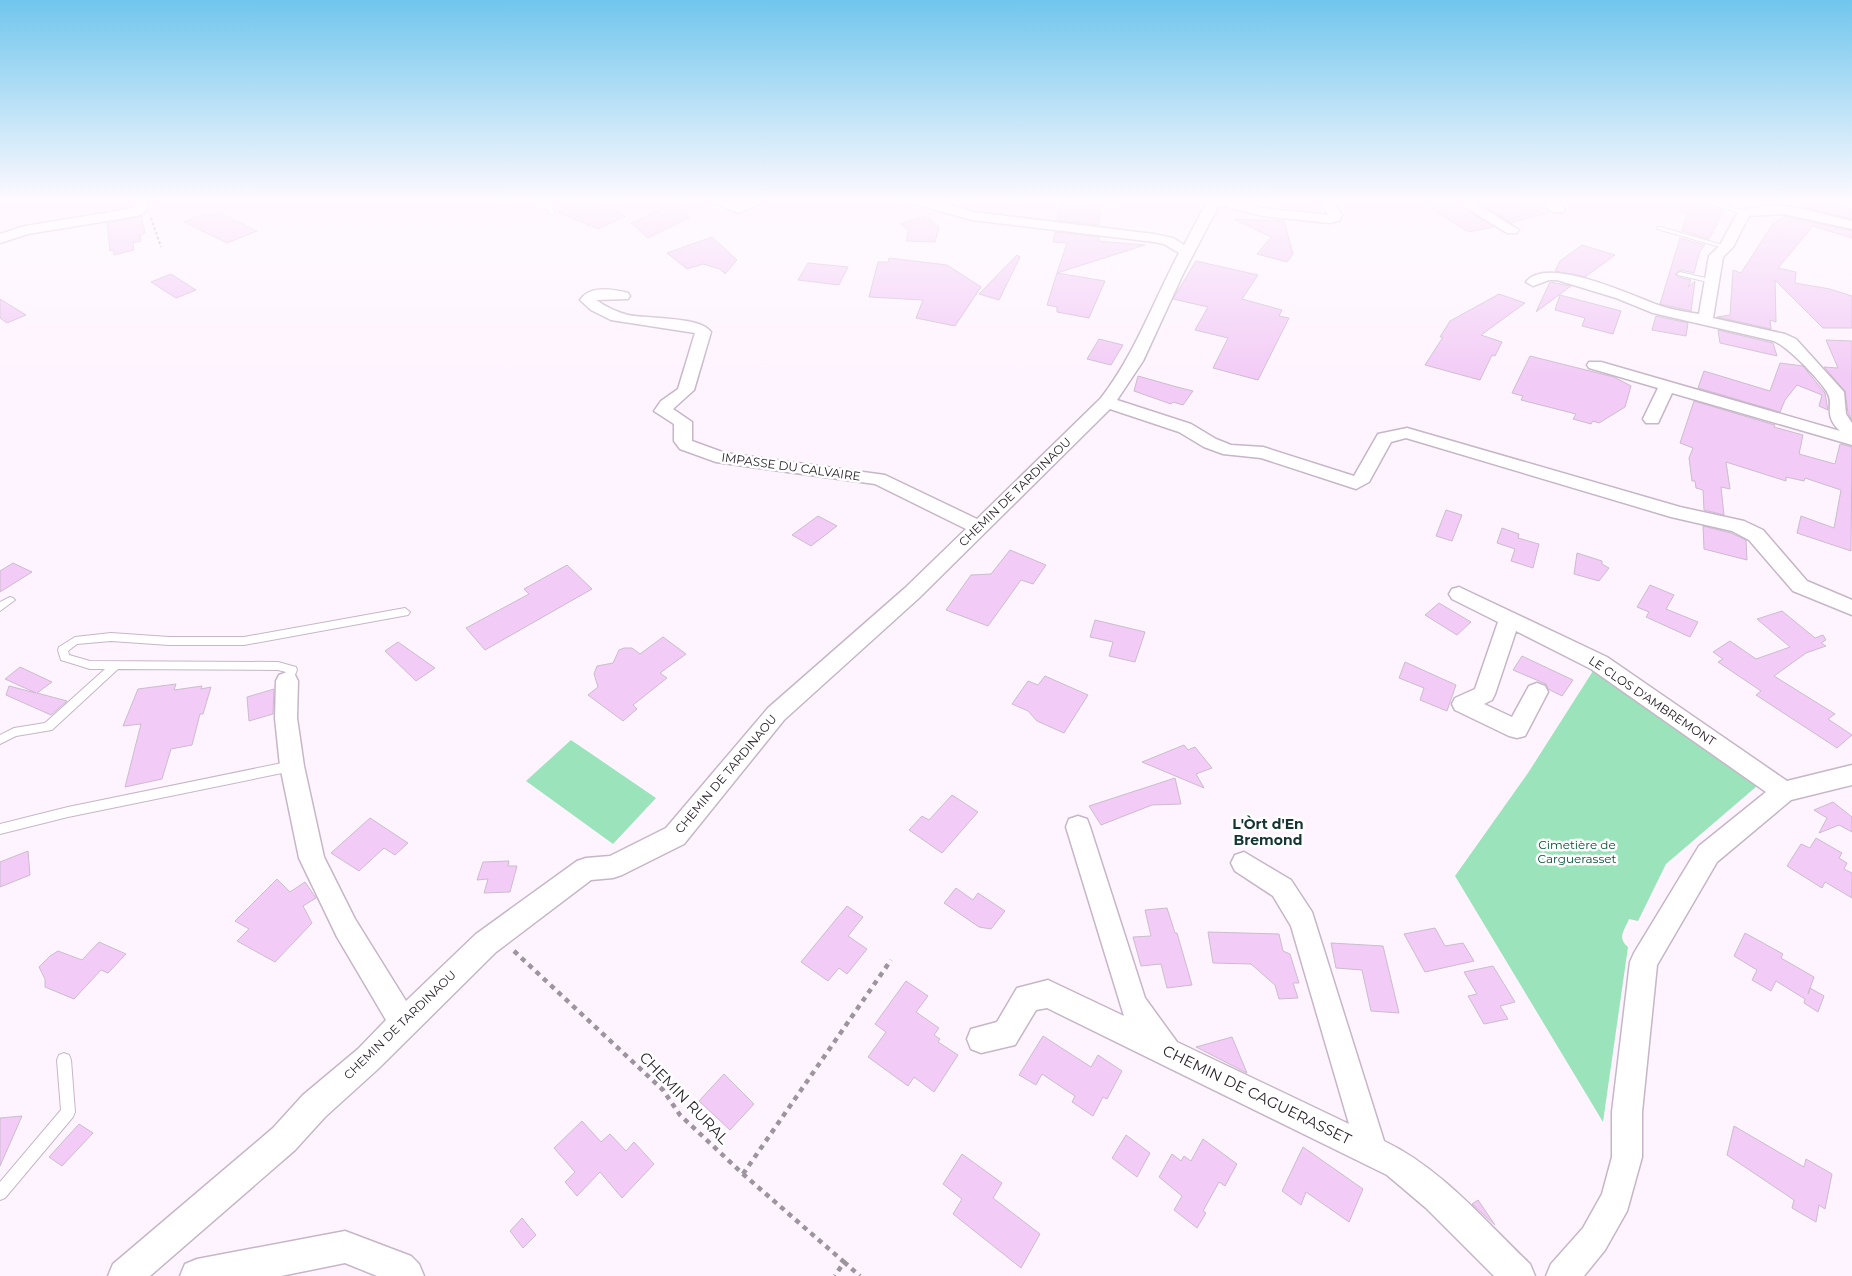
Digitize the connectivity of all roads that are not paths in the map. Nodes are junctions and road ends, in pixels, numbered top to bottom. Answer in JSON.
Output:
{"nodes":[{"id":1,"x":1183,"y":260,"type":"edge"},
{"id":2,"x":1715,"y":260,"type":"edge"},
{"id":3,"x":1680,"y":274,"type":"dead end"},
{"id":4,"x":1712,"y":281,"type":"junction"},
{"id":5,"x":1533,"y":282,"type":"dead end"},
{"id":6,"x":623,"y":296,"type":"dead end"},
{"id":7,"x":1706,"y":322,"type":"junction"},
{"id":8,"x":1595,"y":365,"type":"dead end"},
{"id":9,"x":1667,"y":386,"type":"junction"},
{"id":10,"x":1107,"y":402,"type":"junction"},
{"id":11,"x":1652,"y":419,"type":"dead end"},
{"id":12,"x":1852,"y":432,"type":"edge"},
{"id":13,"x":1852,"y":440,"type":"edge"},
{"id":14,"x":978,"y":528,"type":"junction"},
{"id":15,"x":1459,"y":594,"type":"dead end"},
{"id":16,"x":10,"y":600,"type":"dead end"},
{"id":17,"x":0,"y":607,"type":"edge"},
{"id":18,"x":1852,"y":608,"type":"edge"},
{"id":19,"x":405,"y":612,"type":"dead end"},
{"id":20,"x":1510,"y":619,"type":"junction"},
{"id":21,"x":116,"y":665,"type":"junction"},
{"id":22,"x":287,"y":681,"type":"joint"},
{"id":23,"x":1537,"y":692,"type":"dead end"},
{"id":24,"x":0,"y":740,"type":"edge"},
{"id":25,"x":292,"y":766,"type":"junction"},
{"id":26,"x":1852,"y":774,"type":"edge"},
{"id":27,"x":1784,"y":792,"type":"junction"},
{"id":28,"x":1078,"y":827,"type":"dead end"},
{"id":29,"x":0,"y":829,"type":"edge"},
{"id":30,"x":1244,"y":863,"type":"dead end"},
{"id":31,"x":403,"y":1023,"type":"junction"},
{"id":32,"x":981,"y":1039,"type":"dead end"},
{"id":33,"x":1168,"y":1051,"type":"junction"},
{"id":34,"x":64,"y":1060,"type":"dead end"},
{"id":35,"x":1372,"y":1151,"type":"junction"},
{"id":36,"x":0,"y":1193,"type":"edge"},
{"id":37,"x":125,"y":1276,"type":"edge"},
{"id":38,"x":197,"y":1276,"type":"edge"},
{"id":39,"x":407,"y":1276,"type":"edge"},
{"id":40,"x":1518,"y":1276,"type":"edge"},
{"id":41,"x":1563,"y":1276,"type":"edge"}],
"edges":[{"from":1,"to":10,"type":"street","name":"CHEMIN DE TARDINAOU"},
{"from":2,"to":4,"type":"street"},
{"from":3,"to":4,"type":"lane"},
{"from":4,"to":7,"type":"street"},
{"from":5,"to":7,"type":"street"},
{"from":6,"to":14,"type":"street","name":"IMPASSE DU CALVAIRE"},
{"from":7,"to":12,"type":"street"},
{"from":8,"to":9,"type":"street"},
{"from":9,"to":11,"type":"street"},
{"from":9,"to":13,"type":"street"},
{"from":10,"to":14,"type":"street","name":"CHEMIN DE TARDINAOU"},
{"from":10,"to":18,"type":"street"},
{"from":14,"to":31,"type":"street","name":"CHEMIN DE TARDINAOU"},
{"from":15,"to":20,"type":"street","name":"LE CLOS D'AMBREMONT"},
{"from":16,"to":17,"type":"lane"},
{"from":19,"to":21,"type":"lane"},
{"from":20,"to":23,"type":"street"},
{"from":20,"to":27,"type":"street","name":"LE CLOS D'AMBREMONT"},
{"from":21,"to":22,"type":"lane"},
{"from":21,"to":24,"type":"lane"},
{"from":22,"to":25,"type":"street"},
{"from":25,"to":29,"type":"lane"},
{"from":25,"to":31,"type":"street"},
{"from":26,"to":27,"type":"street"},
{"from":27,"to":41,"type":"street"},
{"from":28,"to":33,"type":"street"},
{"from":30,"to":35,"type":"street"},
{"from":31,"to":37,"type":"street","name":"CHEMIN DE TARDINAOU"},
{"from":32,"to":33,"type":"street","name":"CHEMIN DE CAGUERASSET"},
{"from":33,"to":35,"type":"street","name":"CHEMIN DE CAGUERASSET"},
{"from":34,"to":36,"type":"lane"},
{"from":35,"to":40,"type":"street","name":"CHEMIN DE CAGUERASSET"},
{"from":38,"to":39,"type":"street"}]}
